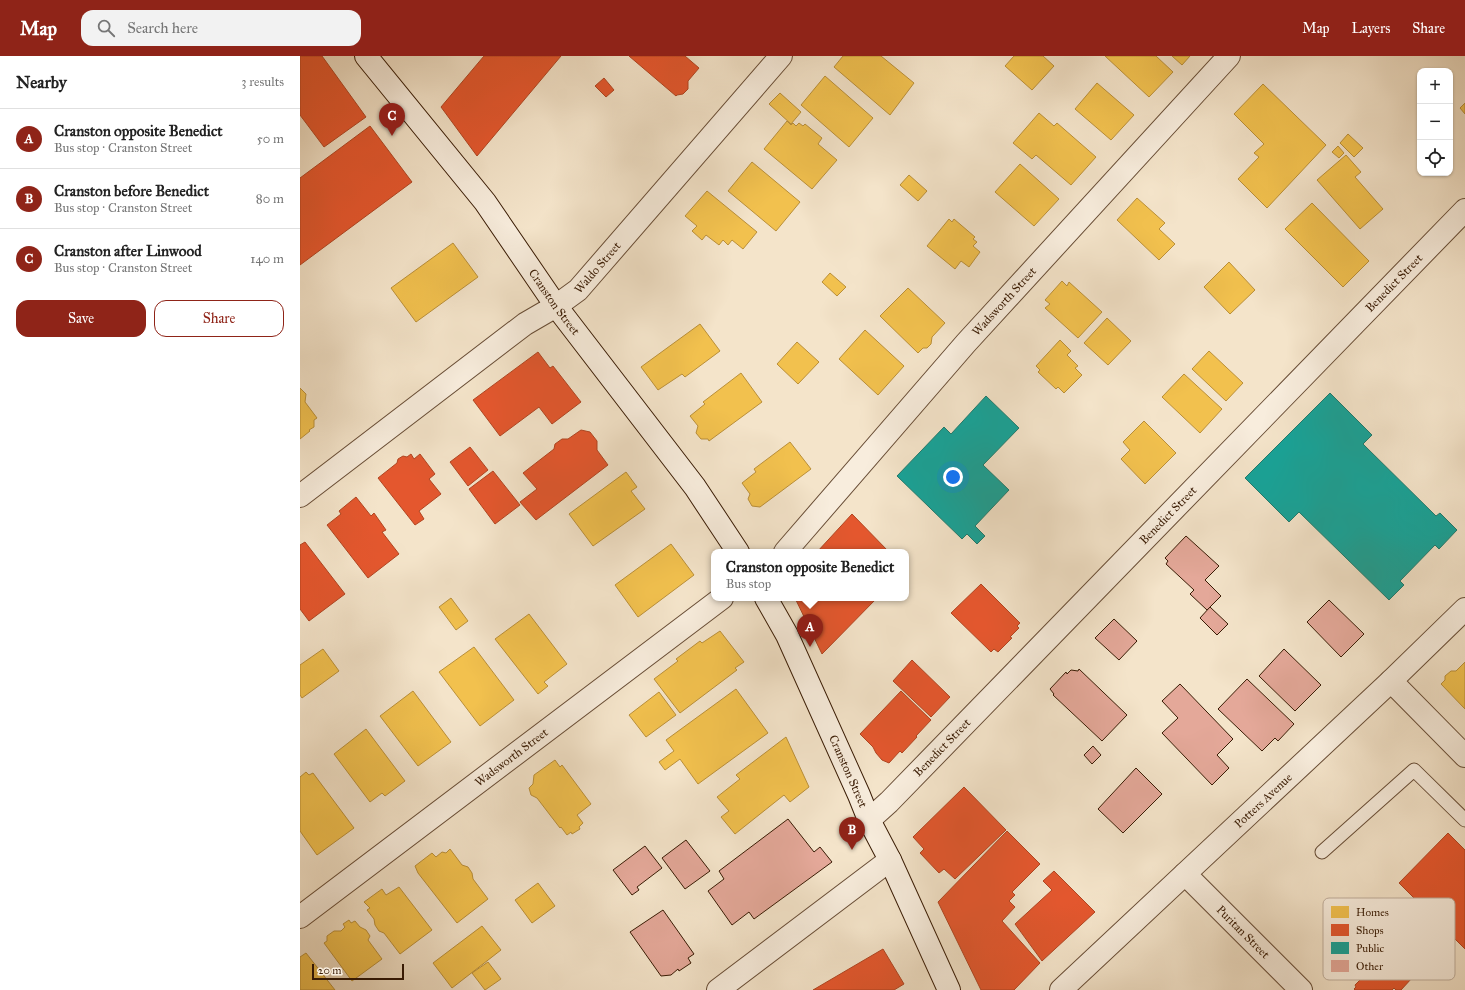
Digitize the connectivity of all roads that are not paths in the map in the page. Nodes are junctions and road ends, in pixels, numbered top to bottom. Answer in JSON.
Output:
{"nodes":[{"id":1,"x":366,"y":56,"type":"edge"},
{"id":2,"x":781,"y":56,"type":"edge"},
{"id":3,"x":1229,"y":56,"type":"edge"},
{"id":4,"x":1465,"y":210,"type":"edge"},
{"id":5,"x":556,"y":306,"type":"junction"},
{"id":6,"x":300,"y":496,"type":"edge"},
{"id":7,"x":736,"y":549,"type":"edge"},
{"id":8,"x":788,"y":549,"type":"edge"},
{"id":9,"x":718,"y":601,"type":"edge"},
{"id":10,"x":768,"y":601,"type":"edge"},
{"id":11,"x":1465,"y":609,"type":"edge"},
{"id":12,"x":1391,"y":681,"type":"junction"},
{"id":13,"x":1465,"y":756,"type":"edge"},
{"id":14,"x":869,"y":820,"type":"junction"},
{"id":15,"x":1465,"y":820,"type":"edge"},
{"id":16,"x":1322,"y":852,"type":"dead end"},
{"id":17,"x":890,"y":860,"type":"junction"},
{"id":18,"x":1185,"y":874,"type":"junction"},
{"id":19,"x":300,"y":916,"type":"edge"},
{"id":20,"x":718,"y":990,"type":"edge"},
{"id":21,"x":949,"y":990,"type":"edge"},
{"id":22,"x":1061,"y":990,"type":"edge"},
{"id":23,"x":1301,"y":990,"type":"edge"}],
"edges":[{"from":1,"to":5,"type":"street","name":"Cranston Street"},
{"from":2,"to":5,"type":"street","name":"Waldo Street"},
{"from":3,"to":8,"type":"street","name":"Wadsworth Street"},
{"from":4,"to":14,"type":"street","name":"Benedict Street"},
{"from":5,"to":6,"type":"street","name":"Waldo Street"},
{"from":5,"to":7,"type":"street","name":"Cranston Street"},
{"from":9,"to":19,"type":"street","name":"Wadsworth Street"},
{"from":10,"to":14,"type":"street","name":"Cranston Street"},
{"from":11,"to":12,"type":"street","name":"Potters Avenue"},
{"from":12,"to":13,"type":"street"},
{"from":12,"to":18,"type":"street","name":"Potters Avenue"},
{"from":14,"to":17,"type":"street","name":"Cranston Street"},
{"from":15,"to":16,"type":"lane"},
{"from":17,"to":20,"type":"street"},
{"from":17,"to":21,"type":"street","name":"Cranston Street"},
{"from":18,"to":22,"type":"street","name":"Potters Avenue"},
{"from":18,"to":23,"type":"street","name":"Puritan Street"}]}
